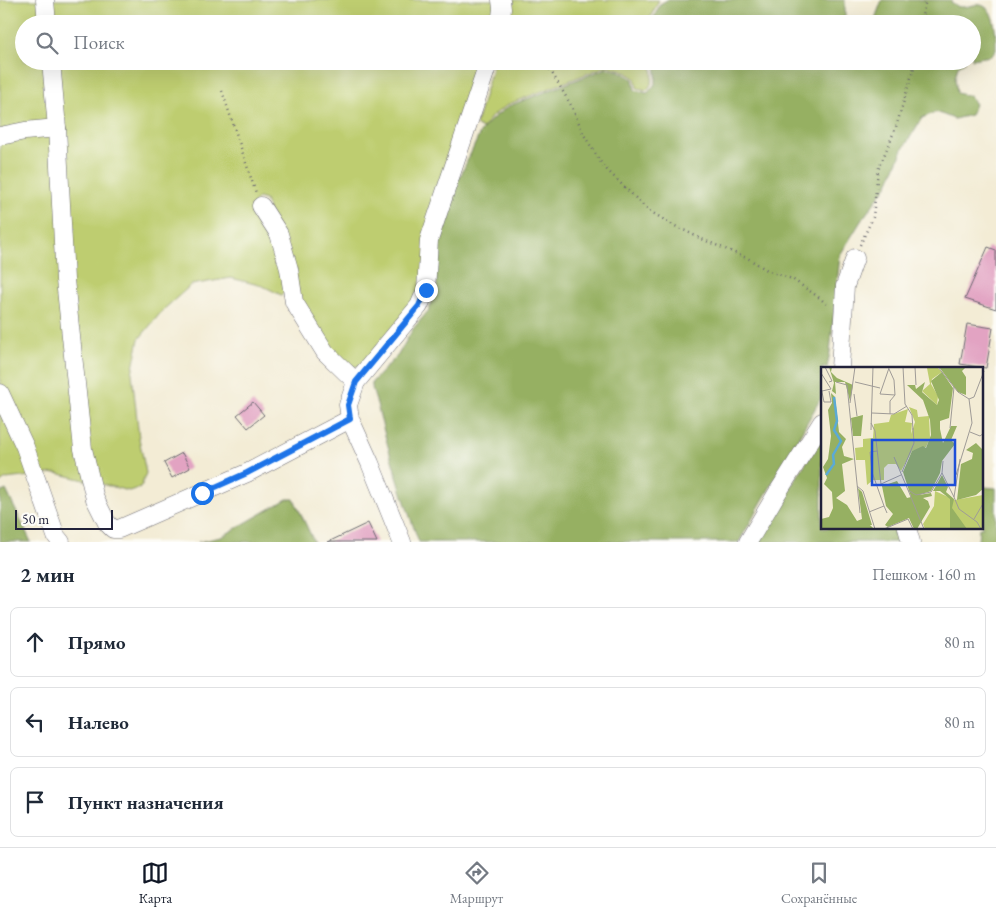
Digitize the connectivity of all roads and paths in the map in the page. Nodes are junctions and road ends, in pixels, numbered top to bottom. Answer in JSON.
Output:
{"nodes":[{"id":1,"x":45,"y":0,"type":"edge"},
{"id":2,"x":501,"y":0,"type":"edge"},
{"id":3,"x":926,"y":0,"type":"edge"},
{"id":4,"x":46,"y":15,"type":"edge"},
{"id":5,"x":501,"y":15,"type":"edge"},
{"id":6,"x":922,"y":15,"type":"edge"},
{"id":7,"x":52,"y":70,"type":"edge"},
{"id":8,"x":487,"y":70,"type":"edge"},
{"id":9,"x":550,"y":70,"type":"edge"},
{"id":10,"x":913,"y":70,"type":"edge"},
{"id":11,"x":222,"y":91,"type":"dead end"},
{"id":12,"x":57,"y":128,"type":"junction"},
{"id":13,"x":0,"y":136,"type":"edge"},
{"id":14,"x":261,"y":206,"type":"joint"},
{"id":15,"x":855,"y":258,"type":"joint"},
{"id":16,"x":843,"y":318,"type":"junction"},
{"id":17,"x":840,"y":367,"type":"edge"},
{"id":18,"x":356,"y":382,"type":"junction"},
{"id":19,"x":0,"y":393,"type":"edge"},
{"id":20,"x":350,"y":419,"type":"junction"},
{"id":21,"x":821,"y":424,"type":"edge"},
{"id":22,"x":61,"y":542,"type":"edge"},
{"id":23,"x":402,"y":542,"type":"edge"},
{"id":24,"x":748,"y":542,"type":"edge"}],
"edges":[{"from":1,"to":4,"type":"lane"},
{"from":2,"to":5,"type":"lane"},
{"from":3,"to":6,"type":"path"},
{"from":7,"to":12,"type":"lane"},
{"from":8,"to":18,"type":"lane"},
{"from":9,"to":16,"type":"path"},
{"from":10,"to":15,"type":"path"},
{"from":11,"to":14,"type":"path"},
{"from":12,"to":13,"type":"lane"},
{"from":12,"to":20,"type":"lane"},
{"from":14,"to":18,"type":"lane"},
{"from":15,"to":16,"type":"lane"},
{"from":16,"to":17,"type":"lane"},
{"from":18,"to":20,"type":"lane"},
{"from":19,"to":22,"type":"lane"},
{"from":20,"to":23,"type":"lane"},
{"from":21,"to":24,"type":"lane"}]}
